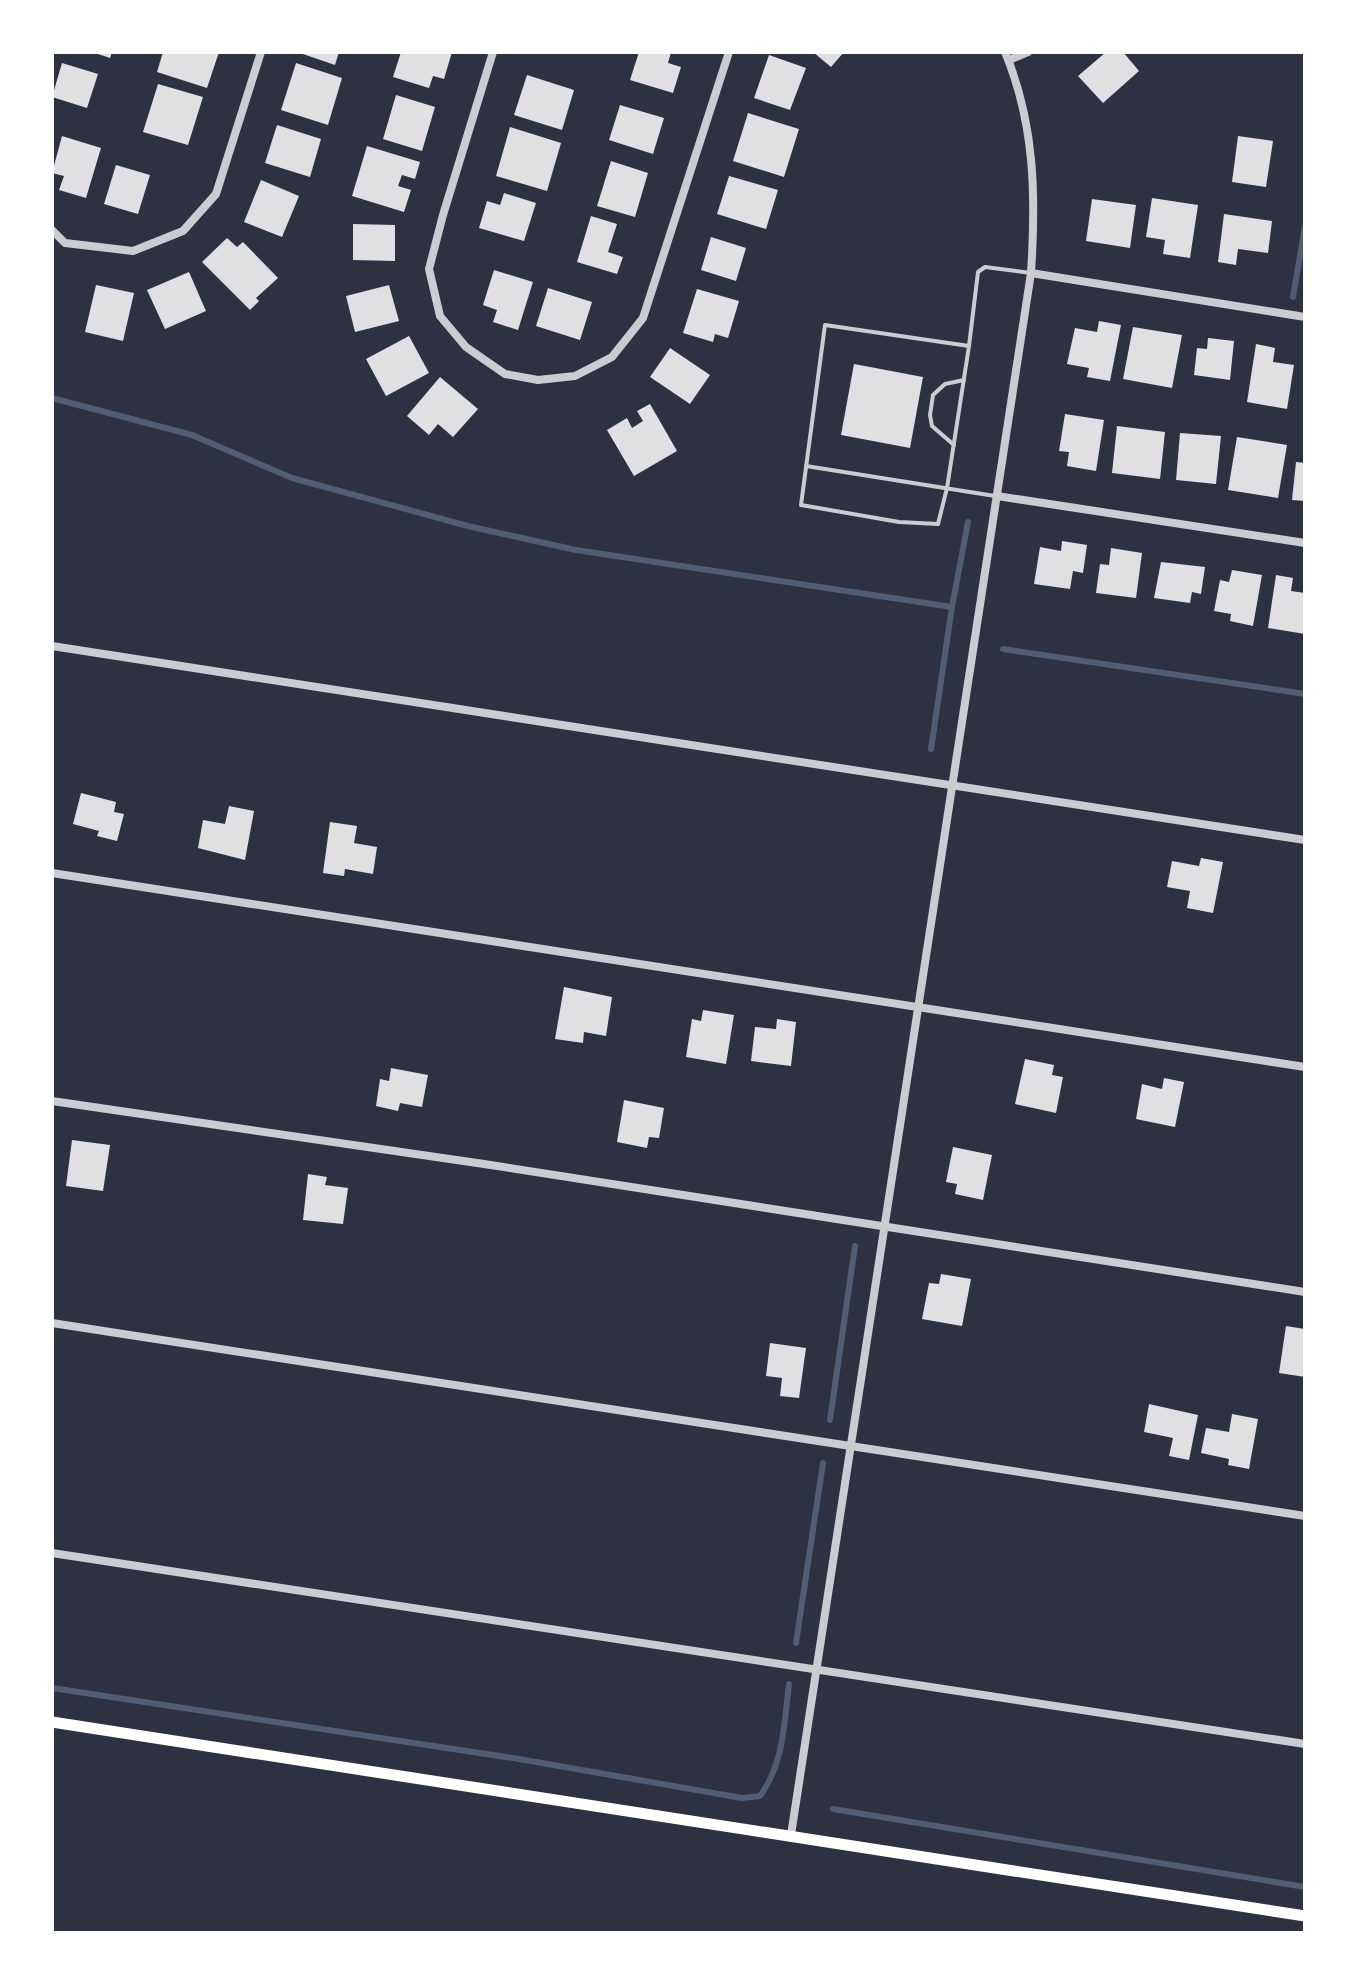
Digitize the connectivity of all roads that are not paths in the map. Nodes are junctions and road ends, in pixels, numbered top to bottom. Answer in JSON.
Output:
{"nodes":[{"id":1,"x":261,"y":52,"type":"edge"},
{"id":2,"x":493,"y":52,"type":"edge"},
{"id":3,"x":729,"y":52,"type":"edge"},
{"id":4,"x":1028,"y":52,"type":"edge"},
{"id":5,"x":1007,"y":56,"type":"edge"},
{"id":6,"x":52,"y":230,"type":"edge"},
{"id":7,"x":1031,"y":273,"type":"junction"},
{"id":8,"x":1305,"y":317,"type":"edge"},
{"id":9,"x":969,"y":346,"type":"junction"},
{"id":10,"x":964,"y":380,"type":"junction"},
{"id":11,"x":954,"y":445,"type":"junction"},
{"id":12,"x":806,"y":466,"type":"junction"},
{"id":13,"x":947,"y":488,"type":"junction"},
{"id":14,"x":997,"y":496,"type":"junction"},
{"id":15,"x":1305,"y":543,"type":"edge"},
{"id":16,"x":52,"y":646,"type":"edge"},
{"id":17,"x":952,"y":785,"type":"junction"},
{"id":18,"x":1305,"y":840,"type":"edge"},
{"id":19,"x":52,"y":873,"type":"edge"},
{"id":20,"x":919,"y":1005,"type":"junction"},
{"id":21,"x":1305,"y":1067,"type":"edge"},
{"id":22,"x":52,"y":1101,"type":"edge"},
{"id":23,"x":884,"y":1226,"type":"junction"},
{"id":24,"x":1305,"y":1292,"type":"edge"},
{"id":25,"x":52,"y":1323,"type":"edge"},
{"id":26,"x":850,"y":1446,"type":"junction"},
{"id":27,"x":1305,"y":1516,"type":"edge"},
{"id":28,"x":52,"y":1553,"type":"edge"},
{"id":29,"x":817,"y":1669,"type":"junction"},
{"id":30,"x":52,"y":1722,"type":"edge"},
{"id":31,"x":1305,"y":1744,"type":"edge"},
{"id":32,"x":791,"y":1835,"type":"junction"},
{"id":33,"x":1305,"y":1916,"type":"edge"}],
"edges":[{"from":1,"to":6,"type":"street"},
{"from":2,"to":3,"type":"street"},
{"from":4,"to":5,"type":"street"},
{"from":5,"to":7,"type":"street"},
{"from":7,"to":8,"type":"street"},
{"from":7,"to":9,"type":"lane"},
{"from":7,"to":14,"type":"street"},
{"from":9,"to":10,"type":"lane"},
{"from":9,"to":12,"type":"lane"},
{"from":10,"to":11,"type":"lane"},
{"from":10,"to":11,"type":"lane"},
{"from":11,"to":13,"type":"lane"},
{"from":12,"to":13,"type":"lane"},
{"from":12,"to":13,"type":"lane"},
{"from":13,"to":14,"type":"lane"},
{"from":14,"to":15,"type":"street"},
{"from":14,"to":17,"type":"street"},
{"from":16,"to":17,"type":"street"},
{"from":17,"to":18,"type":"street"},
{"from":17,"to":20,"type":"street"},
{"from":19,"to":20,"type":"street"},
{"from":20,"to":21,"type":"street"},
{"from":20,"to":23,"type":"street"},
{"from":22,"to":23,"type":"street"},
{"from":23,"to":24,"type":"street"},
{"from":23,"to":26,"type":"street"},
{"from":25,"to":26,"type":"street"},
{"from":26,"to":27,"type":"street"},
{"from":26,"to":29,"type":"street"},
{"from":28,"to":29,"type":"street"},
{"from":29,"to":31,"type":"street"},
{"from":29,"to":32,"type":"street"},
{"from":30,"to":32,"type":"main road"},
{"from":32,"to":33,"type":"main road"}]}
